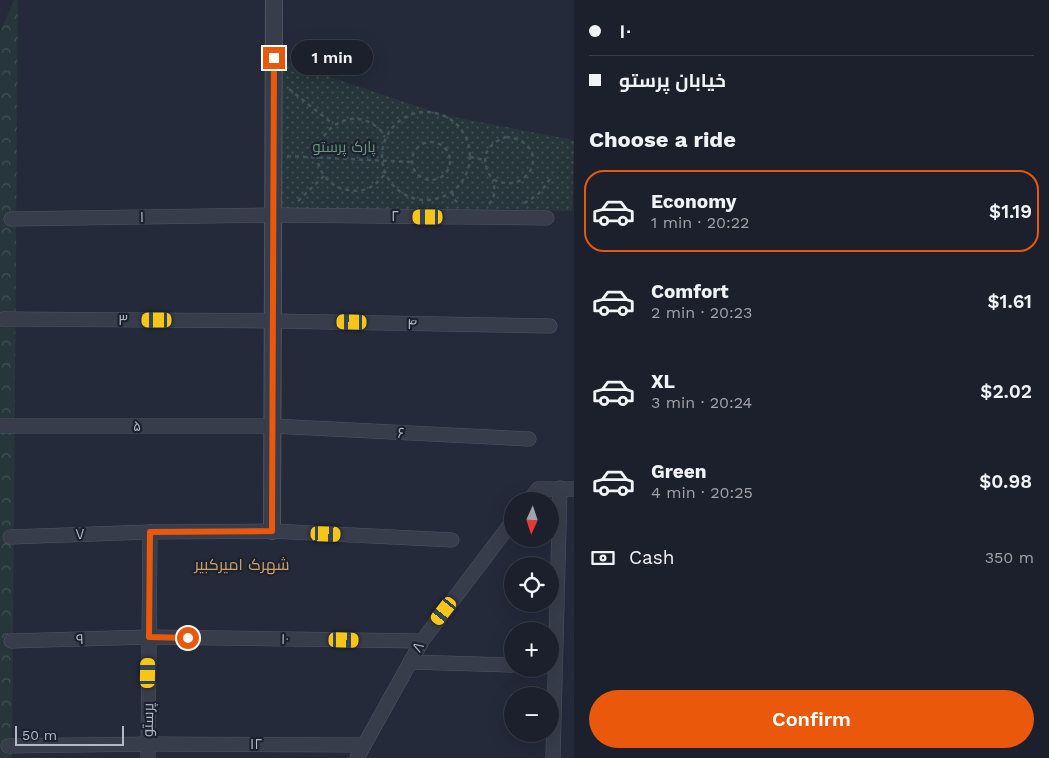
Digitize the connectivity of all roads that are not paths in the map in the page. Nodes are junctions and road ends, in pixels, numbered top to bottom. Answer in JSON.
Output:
{"nodes":[{"id":1,"x":274,"y":0,"type":"edge"},
{"id":2,"x":278,"y":216,"type":"junction"},
{"id":3,"x":547,"y":218,"type":"dead end"},
{"id":4,"x":11,"y":219,"type":"dead end"},
{"id":5,"x":3,"y":319,"type":"dead end"},
{"id":6,"x":273,"y":321,"type":"junction"},
{"id":7,"x":550,"y":326,"type":"dead end"},
{"id":8,"x":2,"y":426,"type":"dead end"},
{"id":9,"x":272,"y":426,"type":"junction"},
{"id":10,"x":529,"y":440,"type":"dead end"},
{"id":11,"x":567,"y":489,"type":"edge"},
{"id":12,"x":536,"y":492,"type":"edge"},
{"id":13,"x":272,"y":531,"type":"junction"},
{"id":14,"x":150,"y":532,"type":"junction"},
{"id":15,"x":504,"y":533,"type":"edge"},
{"id":16,"x":10,"y":537,"type":"dead end"},
{"id":17,"x":452,"y":540,"type":"dead end"},
{"id":18,"x":556,"y":622,"type":"edge"},
{"id":19,"x":149,"y":637,"type":"junction"},
{"id":20,"x":11,"y":641,"type":"dead end"},
{"id":21,"x":422,"y":641,"type":"junction"},
{"id":22,"x":410,"y":662,"type":"junction"},
{"id":23,"x":504,"y":665,"type":"edge"},
{"id":24,"x":553,"y":677,"type":"edge"},
{"id":25,"x":364,"y":745,"type":"junction"},
{"id":26,"x":8,"y":746,"type":"dead end"},
{"id":27,"x":148,"y":751,"type":"edge"},
{"id":28,"x":357,"y":758,"type":"edge"},
{"id":29,"x":553,"y":758,"type":"edge"}],
"edges":[{"from":1,"to":2,"type":"street"},
{"from":2,"to":3,"type":"street","name":"۲"},
{"from":2,"to":4,"type":"street","name":"۱"},
{"from":2,"to":6,"type":"street"},
{"from":5,"to":6,"type":"street","name":"۳"},
{"from":6,"to":7,"type":"street","name":"۴"},
{"from":6,"to":9,"type":"street"},
{"from":8,"to":9,"type":"street","name":"۵"},
{"from":9,"to":10,"type":"street","name":"۶"},
{"from":9,"to":13,"type":"street"},
{"from":11,"to":12,"type":"street"},
{"from":11,"to":18,"type":"street"},
{"from":13,"to":14,"type":"street","name":"۷"},
{"from":13,"to":17,"type":"street"},
{"from":14,"to":16,"type":"street","name":"۷"},
{"from":14,"to":19,"type":"street","name":"پرستو"},
{"from":15,"to":21,"type":"street","name":"۸"},
{"from":19,"to":20,"type":"street","name":"۹"},
{"from":19,"to":21,"type":"street","name":"۱۰"},
{"from":19,"to":27,"type":"street","name":"پرستو"},
{"from":21,"to":22,"type":"street","name":"۸"},
{"from":22,"to":23,"type":"street"},
{"from":22,"to":25,"type":"street","name":"۸"},
{"from":24,"to":29,"type":"street"},
{"from":25,"to":27,"type":"street","name":"۱۲"},
{"from":25,"to":28,"type":"street","name":"۸"},
{"from":26,"to":27,"type":"street","name":"۱۲"}]}
